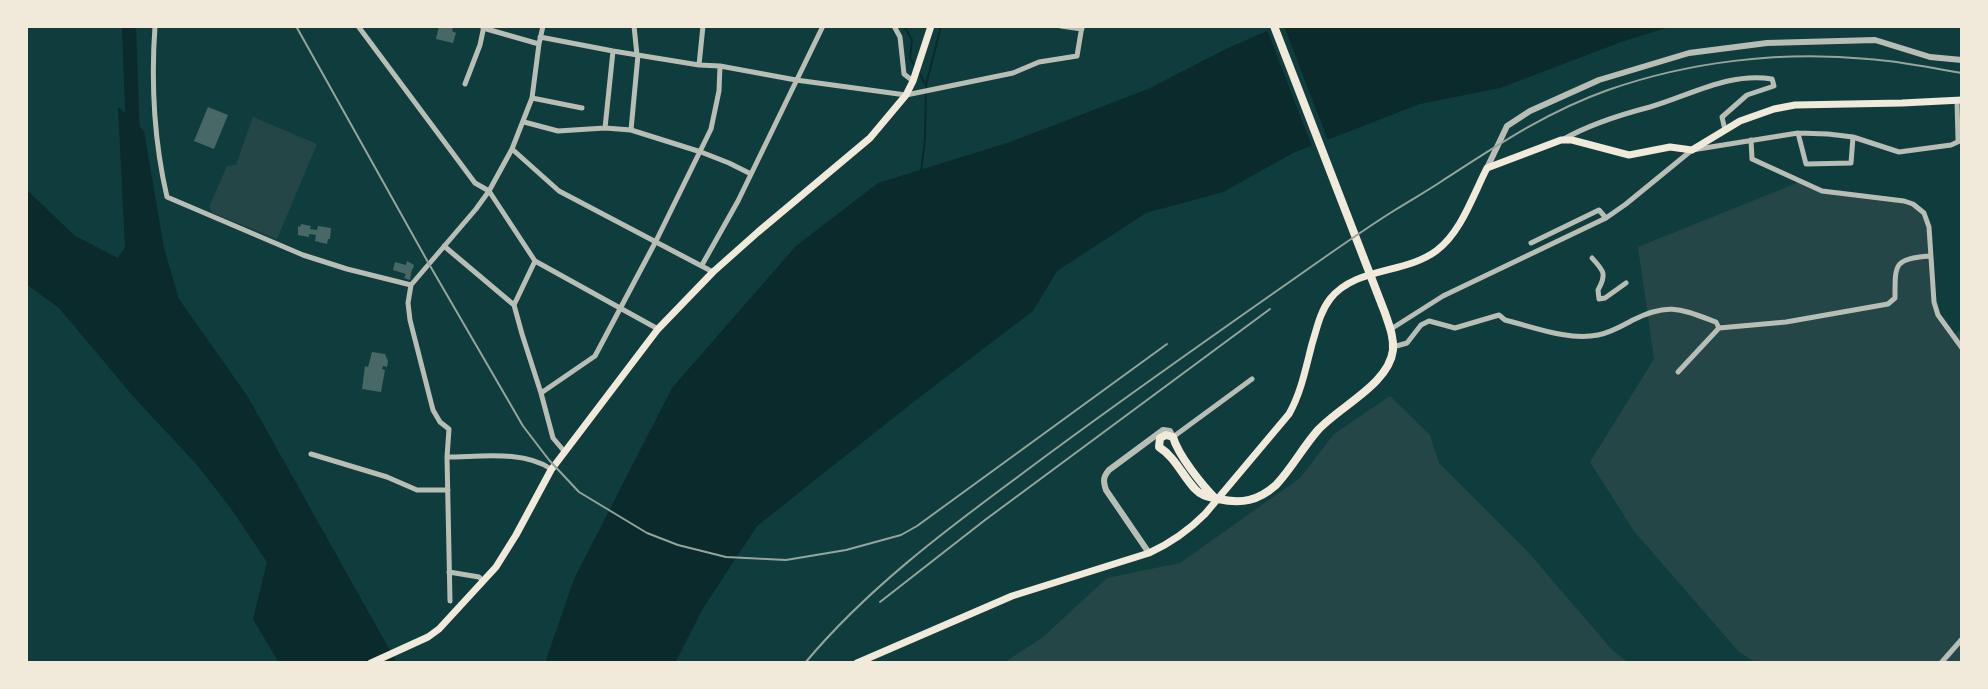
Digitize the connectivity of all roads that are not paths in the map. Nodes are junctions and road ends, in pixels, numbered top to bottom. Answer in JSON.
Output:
{"nodes":[{"id":1,"x":155,"y":26,"type":"edge"},
{"id":2,"x":358,"y":26,"type":"edge"},
{"id":3,"x":543,"y":26,"type":"edge"},
{"id":4,"x":634,"y":26,"type":"edge"},
{"id":5,"x":703,"y":26,"type":"edge"},
{"id":6,"x":823,"y":26,"type":"edge"},
{"id":7,"x":894,"y":26,"type":"edge"},
{"id":8,"x":931,"y":26,"type":"edge"},
{"id":9,"x":1061,"y":26,"type":"edge"},
{"id":10,"x":1274,"y":26,"type":"edge"},
{"id":11,"x":484,"y":27,"type":"edge"},
{"id":12,"x":1082,"y":28,"type":"edge"},
{"id":13,"x":539,"y":40,"type":"junction"},
{"id":14,"x":613,"y":51,"type":"junction"},
{"id":15,"x":638,"y":55,"type":"junction"},
{"id":16,"x":1962,"y":60,"type":"edge"},
{"id":17,"x":699,"y":65,"type":"junction"},
{"id":18,"x":720,"y":66,"type":"junction"},
{"id":19,"x":796,"y":80,"type":"junction"},
{"id":20,"x":913,"y":81,"type":"junction"},
{"id":21,"x":465,"y":84,"type":"dead end"},
{"id":22,"x":906,"y":95,"type":"junction"},
{"id":23,"x":532,"y":98,"type":"junction"},
{"id":24,"x":1960,"y":100,"type":"edge"},
{"id":25,"x":582,"y":108,"type":"dead end"},
{"id":26,"x":524,"y":122,"type":"junction"},
{"id":27,"x":605,"y":128,"type":"junction"},
{"id":28,"x":631,"y":130,"type":"junction"},
{"id":29,"x":1725,"y":130,"type":"junction"},
{"id":30,"x":1798,"y":133,"type":"junction"},
{"id":31,"x":1853,"y":137,"type":"junction"},
{"id":32,"x":1561,"y":140,"type":"junction"},
{"id":33,"x":1751,"y":140,"type":"junction"},
{"id":34,"x":1960,"y":140,"type":"edge"},
{"id":35,"x":1951,"y":145,"type":"junction"},
{"id":36,"x":1962,"y":147,"type":"edge"},
{"id":37,"x":512,"y":149,"type":"junction"},
{"id":38,"x":1692,"y":150,"type":"junction"},
{"id":39,"x":701,"y":152,"type":"junction"},
{"id":40,"x":1487,"y":168,"type":"junction"},
{"id":41,"x":751,"y":174,"type":"junction"},
{"id":42,"x":489,"y":191,"type":"junction"},
{"id":43,"x":1606,"y":218,"type":"junction"},
{"id":44,"x":656,"y":241,"type":"junction"},
{"id":45,"x":1531,"y":243,"type":"dead end"},
{"id":46,"x":444,"y":246,"type":"junction"},
{"id":47,"x":1930,"y":256,"type":"junction"},
{"id":48,"x":1592,"y":258,"type":"dead end"},
{"id":49,"x":535,"y":261,"type":"junction"},
{"id":50,"x":702,"y":265,"type":"junction"},
{"id":51,"x":713,"y":272,"type":"junction"},
{"id":52,"x":1626,"y":283,"type":"dead end"},
{"id":53,"x":411,"y":285,"type":"junction"},
{"id":54,"x":514,"y":305,"type":"junction"},
{"id":55,"x":620,"y":309,"type":"junction"},
{"id":56,"x":1719,"y":328,"type":"junction"},
{"id":57,"x":658,"y":329,"type":"junction"},
{"id":58,"x":1391,"y":329,"type":"junction"},
{"id":59,"x":1393,"y":347,"type":"junction"},
{"id":60,"x":1962,"y":348,"type":"edge"},
{"id":61,"x":1678,"y":372,"type":"dead end"},
{"id":62,"x":1252,"y":379,"type":"dead end"},
{"id":63,"x":541,"y":393,"type":"junction"},
{"id":64,"x":1173,"y":437,"type":"junction"},
{"id":65,"x":564,"y":451,"type":"junction"},
{"id":66,"x":311,"y":454,"type":"dead end"},
{"id":67,"x":447,"y":457,"type":"junction"},
{"id":68,"x":551,"y":470,"type":"junction"},
{"id":69,"x":448,"y":490,"type":"junction"},
{"id":70,"x":1216,"y":499,"type":"junction"},
{"id":71,"x":1149,"y":553,"type":"junction"},
{"id":72,"x":449,"y":572,"type":"junction"},
{"id":73,"x":483,"y":581,"type":"junction"},
{"id":74,"x":450,"y":601,"type":"dead end"},
{"id":75,"x":1962,"y":639,"type":"edge"},
{"id":76,"x":371,"y":663,"type":"edge"},
{"id":77,"x":857,"y":663,"type":"edge"},
{"id":78,"x":1941,"y":663,"type":"edge"}],
"edges":[{"from":1,"to":53,"type":"street"},
{"from":2,"to":42,"type":"street"},
{"from":3,"to":13,"type":"street"},
{"from":4,"to":15,"type":"street"},
{"from":5,"to":17,"type":"street"},
{"from":6,"to":19,"type":"street"},
{"from":7,"to":20,"type":"street"},
{"from":8,"to":20,"type":"main road"},
{"from":9,"to":12,"type":"street"},
{"from":10,"to":58,"type":"main road"},
{"from":11,"to":13,"type":"street"},
{"from":11,"to":21,"type":"street"},
{"from":12,"to":22,"type":"street"},
{"from":13,"to":14,"type":"street"},
{"from":13,"to":23,"type":"street"},
{"from":14,"to":15,"type":"street"},
{"from":14,"to":27,"type":"street"},
{"from":15,"to":17,"type":"street"},
{"from":15,"to":28,"type":"street"},
{"from":16,"to":40,"type":"street"},
{"from":17,"to":18,"type":"street"},
{"from":18,"to":19,"type":"street"},
{"from":18,"to":39,"type":"street"},
{"from":19,"to":22,"type":"street"},
{"from":19,"to":41,"type":"street"},
{"from":20,"to":22,"type":"main road"},
{"from":22,"to":51,"type":"main road"},
{"from":23,"to":25,"type":"street"},
{"from":23,"to":26,"type":"street"},
{"from":24,"to":29,"type":"main road"},
{"from":24,"to":34,"type":"street"},
{"from":26,"to":27,"type":"street"},
{"from":26,"to":37,"type":"street"},
{"from":27,"to":28,"type":"street"},
{"from":28,"to":39,"type":"street"},
{"from":29,"to":32,"type":"street"},
{"from":29,"to":38,"type":"main road"},
{"from":30,"to":31,"type":"street"},
{"from":30,"to":31,"type":"street"},
{"from":30,"to":33,"type":"street"},
{"from":31,"to":35,"type":"street"},
{"from":32,"to":38,"type":"main road"},
{"from":32,"to":40,"type":"main road"},
{"from":33,"to":38,"type":"street"},
{"from":33,"to":47,"type":"street"},
{"from":34,"to":35,"type":"street"},
{"from":35,"to":36,"type":"street"},
{"from":37,"to":42,"type":"street"},
{"from":37,"to":44,"type":"street"},
{"from":38,"to":43,"type":"street"},
{"from":39,"to":41,"type":"street"},
{"from":39,"to":44,"type":"street"},
{"from":40,"to":70,"type":"main road"},
{"from":41,"to":50,"type":"street"},
{"from":42,"to":46,"type":"street"},
{"from":42,"to":49,"type":"street"},
{"from":43,"to":45,"type":"street"},
{"from":43,"to":58,"type":"street"},
{"from":44,"to":50,"type":"street"},
{"from":44,"to":55,"type":"street"},
{"from":46,"to":53,"type":"street"},
{"from":46,"to":54,"type":"street"},
{"from":47,"to":56,"type":"street"},
{"from":47,"to":60,"type":"street"},
{"from":48,"to":52,"type":"street"},
{"from":49,"to":54,"type":"street"},
{"from":49,"to":55,"type":"street"},
{"from":50,"to":51,"type":"street"},
{"from":51,"to":57,"type":"main road"},
{"from":53,"to":67,"type":"street"},
{"from":54,"to":63,"type":"street"},
{"from":55,"to":57,"type":"street"},
{"from":55,"to":63,"type":"street"},
{"from":56,"to":59,"type":"street"},
{"from":56,"to":61,"type":"street"},
{"from":57,"to":65,"type":"main road"},
{"from":58,"to":59,"type":"main road"},
{"from":59,"to":70,"type":"main road"},
{"from":62,"to":64,"type":"street"},
{"from":63,"to":65,"type":"street"},
{"from":64,"to":70,"type":"main road"},
{"from":64,"to":70,"type":"main road"},
{"from":64,"to":71,"type":"street"},
{"from":65,"to":68,"type":"main road"},
{"from":66,"to":69,"type":"street"},
{"from":67,"to":68,"type":"street"},
{"from":67,"to":69,"type":"street"},
{"from":68,"to":73,"type":"main road"},
{"from":69,"to":72,"type":"street"},
{"from":70,"to":71,"type":"main road"},
{"from":71,"to":77,"type":"main road"},
{"from":72,"to":73,"type":"street"},
{"from":72,"to":74,"type":"street"},
{"from":73,"to":76,"type":"main road"},
{"from":75,"to":78,"type":"street"}]}
